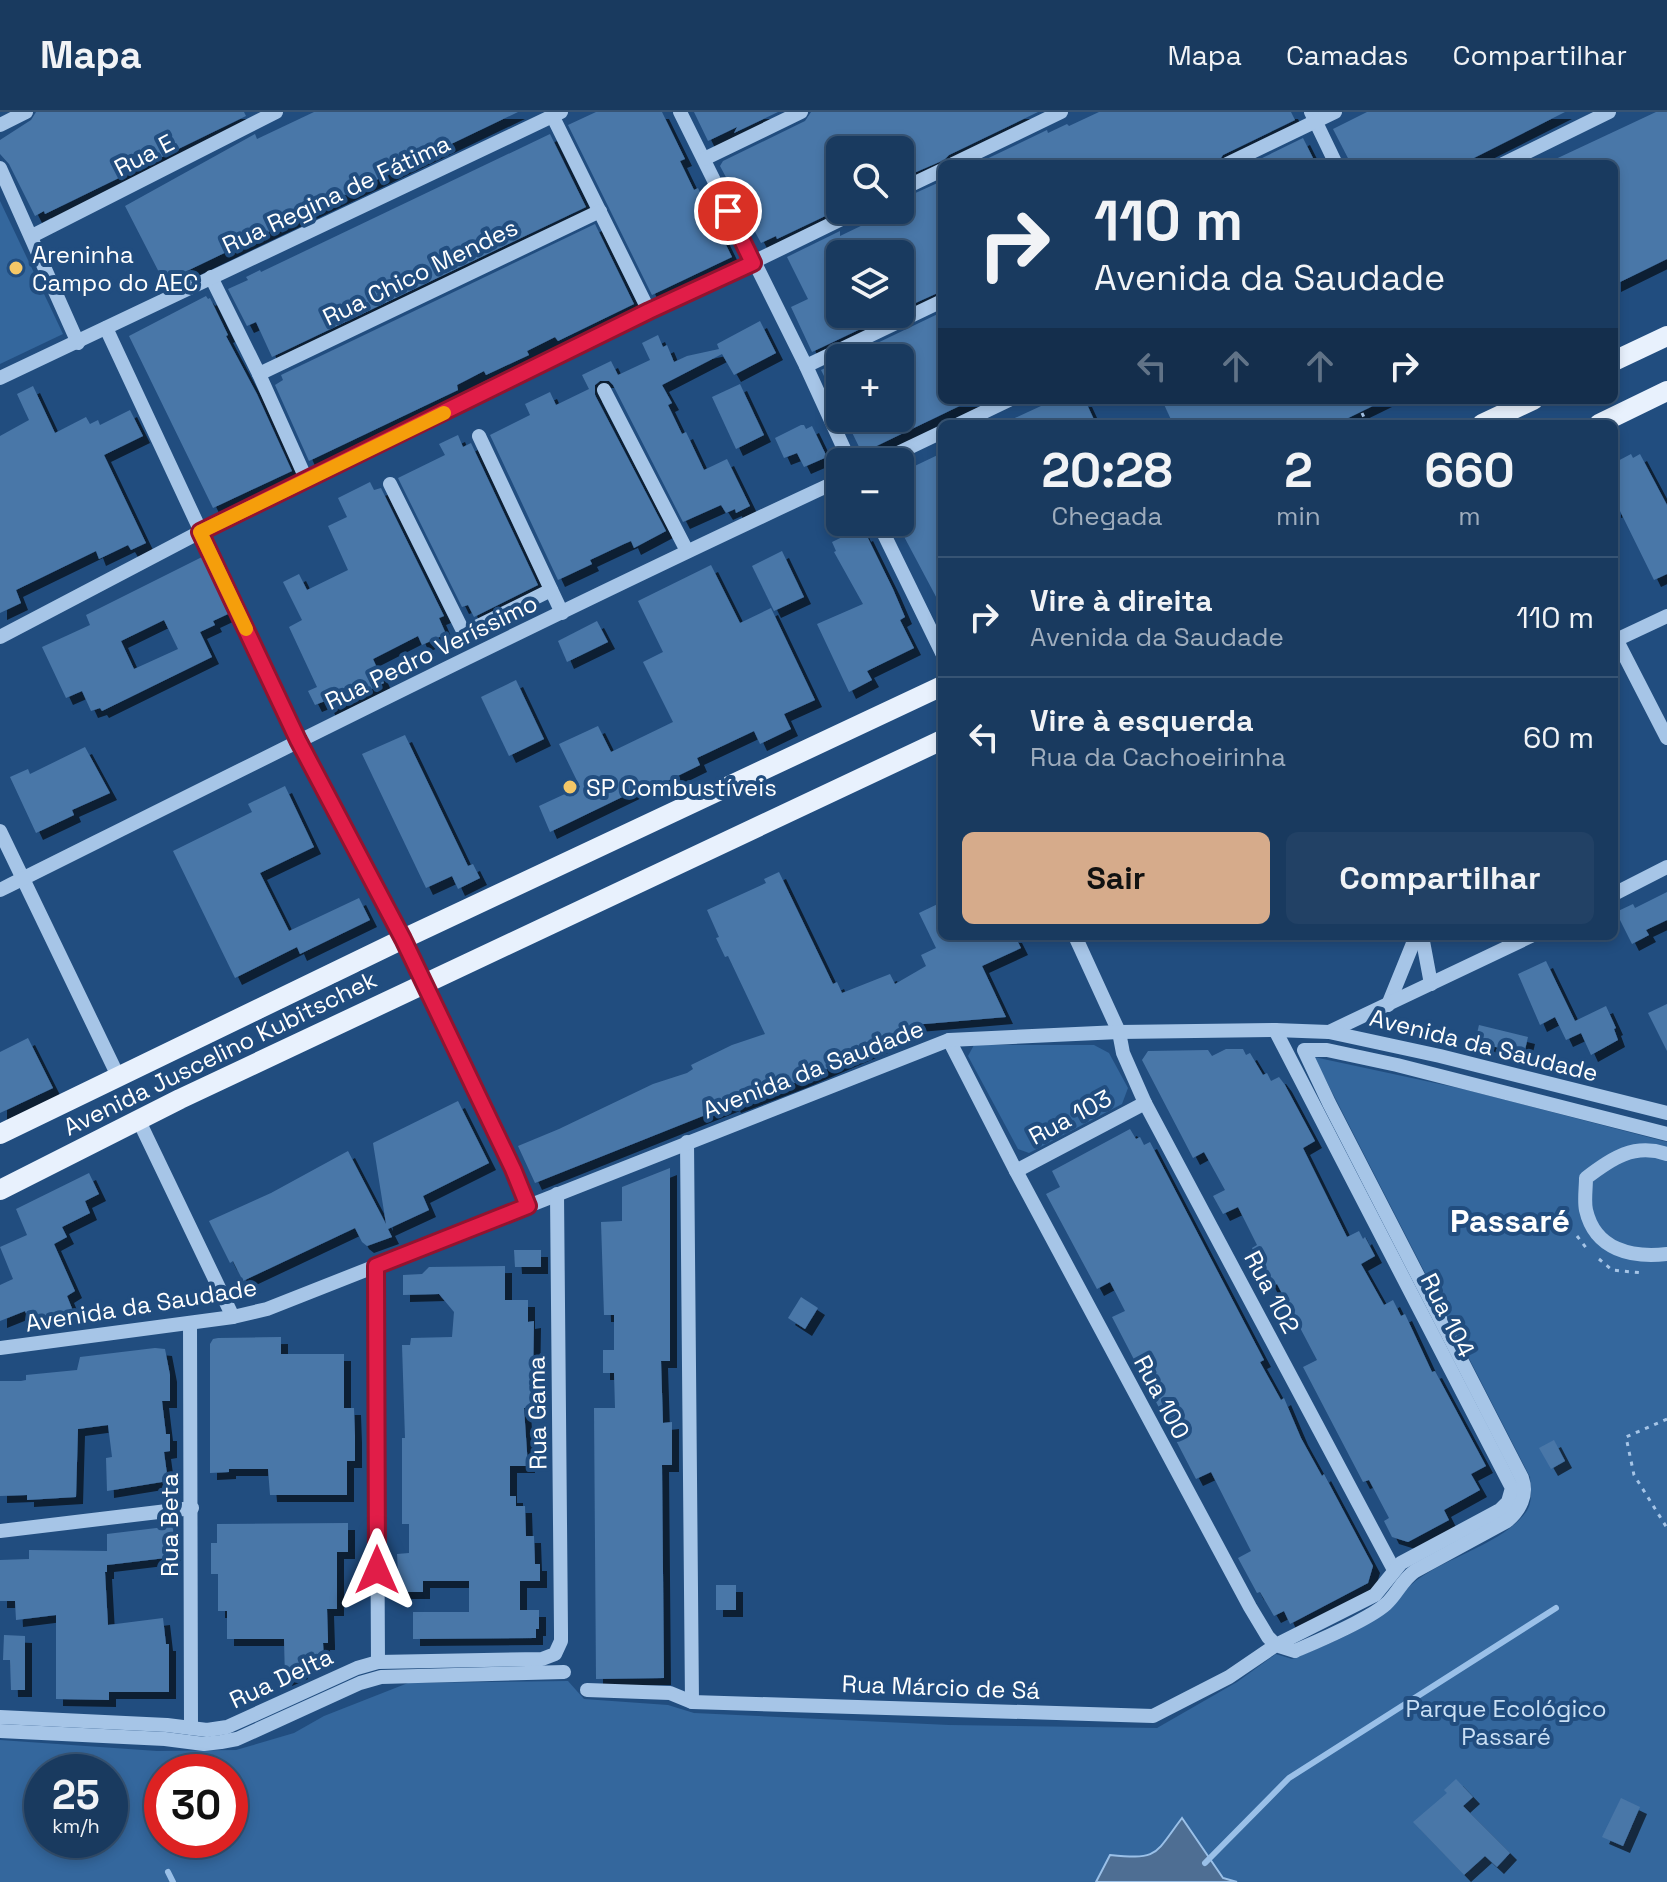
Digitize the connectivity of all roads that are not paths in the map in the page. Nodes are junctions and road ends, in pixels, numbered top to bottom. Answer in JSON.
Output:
{"nodes":[{"id":1,"x":26,"y":112,"type":"edge"},
{"id":2,"x":276,"y":112,"type":"edge"},
{"id":3,"x":680,"y":112,"type":"edge"},
{"id":4,"x":801,"y":112,"type":"edge"},
{"id":5,"x":1061,"y":112,"type":"edge"},
{"id":6,"x":1335,"y":112,"type":"edge"},
{"id":7,"x":1609,"y":112,"type":"edge"},
{"id":8,"x":557,"y":114,"type":"edge"},
{"id":9,"x":1313,"y":117,"type":"edge"},
{"id":10,"x":0,"y":125,"type":"edge"},
{"id":11,"x":704,"y":159,"type":"junction"},
{"id":12,"x":961,"y":160,"type":"edge"},
{"id":13,"x":1234,"y":160,"type":"edge"},
{"id":14,"x":1334,"y":160,"type":"edge"},
{"id":15,"x":1511,"y":160,"type":"edge"},
{"id":16,"x":0,"y":168,"type":"edge"},
{"id":17,"x":938,"y":172,"type":"edge"},
{"id":18,"x":914,"y":183,"type":"edge"},
{"id":19,"x":600,"y":211,"type":"junction"},
{"id":20,"x":832,"y":224,"type":"edge"},
{"id":21,"x":32,"y":236,"type":"junction"},
{"id":22,"x":753,"y":263,"type":"junction"},
{"id":23,"x":211,"y":277,"type":"junction"},
{"id":24,"x":938,"y":303,"type":"edge"},
{"id":25,"x":649,"y":311,"type":"junction"},
{"id":26,"x":106,"y":328,"type":"junction"},
{"id":27,"x":1667,"y":336,"type":"edge"},
{"id":28,"x":78,"y":343,"type":"junction"},
{"id":29,"x":1618,"y":359,"type":"edge"},
{"id":30,"x":806,"y":366,"type":"junction"},
{"id":31,"x":259,"y":374,"type":"junction"},
{"id":32,"x":0,"y":378,"type":"edge"},
{"id":33,"x":604,"y":390,"type":"dead end"},
{"id":34,"x":1667,"y":391,"type":"edge"},
{"id":35,"x":1001,"y":404,"type":"edge"},
{"id":36,"x":1506,"y":406,"type":"edge"},
{"id":37,"x":967,"y":420,"type":"edge"},
{"id":38,"x":1487,"y":420,"type":"edge"},
{"id":39,"x":1607,"y":420,"type":"edge"},
{"id":40,"x":938,"y":434,"type":"edge"},
{"id":41,"x":479,"y":436,"type":"dead end"},
{"id":42,"x":844,"y":448,"type":"edge"},
{"id":43,"x":908,"y":448,"type":"edge"},
{"id":44,"x":307,"y":481,"type":"junction"},
{"id":45,"x":390,"y":484,"type":"dead end"},
{"id":46,"x":826,"y":486,"type":"edge"},
{"id":47,"x":200,"y":532,"type":"junction"},
{"id":48,"x":885,"y":536,"type":"edge"},
{"id":49,"x":687,"y":551,"type":"junction"},
{"id":50,"x":551,"y":590,"type":"junction"},
{"id":51,"x":562,"y":613,"type":"junction"},
{"id":52,"x":1667,"y":616,"type":"edge"},
{"id":53,"x":0,"y":637,"type":"edge"},
{"id":54,"x":1618,"y":637,"type":"edge"},
{"id":55,"x":1618,"y":644,"type":"edge"},
{"id":56,"x":938,"y":645,"type":"edge"},
{"id":57,"x":938,"y":688,"type":"edge"},
{"id":58,"x":1667,"y":738,"type":"edge"},
{"id":59,"x":298,"y":740,"type":"junction"},
{"id":60,"x":938,"y":742,"type":"edge"},
{"id":61,"x":0,"y":831,"type":"edge"},
{"id":62,"x":1667,"y":867,"type":"edge"},
{"id":63,"x":21,"y":879,"type":"junction"},
{"id":64,"x":0,"y":890,"type":"edge"},
{"id":65,"x":1618,"y":892,"type":"edge"},
{"id":66,"x":403,"y":939,"type":"junction"},
{"id":67,"x":1077,"y":940,"type":"edge"},
{"id":68,"x":1417,"y":940,"type":"edge"},
{"id":69,"x":1420,"y":940,"type":"edge"},
{"id":70,"x":1523,"y":940,"type":"edge"},
{"id":71,"x":423,"y":984,"type":"junction"},
{"id":72,"x":1431,"y":984,"type":"junction"},
{"id":73,"x":1388,"y":1005,"type":"junction"},
{"id":74,"x":1275,"y":1030,"type":"junction"},
{"id":75,"x":1119,"y":1032,"type":"junction"},
{"id":76,"x":1329,"y":1032,"type":"junction"},
{"id":77,"x":949,"y":1040,"type":"junction"},
{"id":78,"x":118,"y":1076,"type":"junction"},
{"id":79,"x":1145,"y":1103,"type":"junction"},
{"id":80,"x":1667,"y":1113,"type":"edge"},
{"id":81,"x":139,"y":1121,"type":"junction"},
{"id":82,"x":0,"y":1134,"type":"edge"},
{"id":83,"x":1667,"y":1134,"type":"edge"},
{"id":84,"x":687,"y":1142,"type":"junction"},
{"id":85,"x":1667,"y":1154,"type":"edge"},
{"id":86,"x":1016,"y":1171,"type":"junction"},
{"id":87,"x":0,"y":1190,"type":"edge"},
{"id":88,"x":557,"y":1194,"type":"junction"},
{"id":89,"x":528,"y":1206,"type":"junction"},
{"id":90,"x":1667,"y":1254,"type":"edge"},
{"id":91,"x":376,"y":1266,"type":"junction"},
{"id":92,"x":233,"y":1317,"type":"junction"},
{"id":93,"x":190,"y":1323,"type":"junction"},
{"id":94,"x":0,"y":1348,"type":"edge"},
{"id":95,"x":192,"y":1508,"type":"junction"},
{"id":96,"x":0,"y":1531,"type":"edge"},
{"id":97,"x":1394,"y":1570,"type":"junction"},
{"id":98,"x":561,"y":1632,"type":"joint"},
{"id":99,"x":1276,"y":1645,"type":"junction"},
{"id":100,"x":378,"y":1662,"type":"junction"},
{"id":101,"x":564,"y":1672,"type":"dead end"},
{"id":102,"x":587,"y":1690,"type":"dead end"},
{"id":103,"x":692,"y":1702,"type":"junction"},
{"id":104,"x":0,"y":1717,"type":"edge"},
{"id":105,"x":191,"y":1728,"type":"junction"},
{"id":106,"x":0,"y":1731,"type":"edge"}],
"edges":[{"from":1,"to":10,"type":"street"},
{"from":2,"to":21,"type":"street","name":"Rua E"},
{"from":3,"to":11,"type":"street"},
{"from":4,"to":11,"type":"street"},
{"from":5,"to":12,"type":"street"},
{"from":6,"to":9,"type":"street"},
{"from":7,"to":15,"type":"street"},
{"from":8,"to":19,"type":"street"},
{"from":8,"to":23,"type":"street","name":"Rua Regina de Fátima"},
{"from":9,"to":13,"type":"street"},
{"from":9,"to":14,"type":"street"},
{"from":11,"to":22,"type":"street"},
{"from":16,"to":21,"type":"street"},
{"from":17,"to":18,"type":"street"},
{"from":19,"to":25,"type":"street"},
{"from":19,"to":31,"type":"street","name":"Rua Chico Mendes"},
{"from":20,"to":22,"type":"street"},
{"from":21,"to":28,"type":"street"},
{"from":22,"to":25,"type":"street"},
{"from":22,"to":30,"type":"street"},
{"from":23,"to":26,"type":"street","name":"Rua Regina de Fátima"},
{"from":23,"to":31,"type":"street"},
{"from":24,"to":30,"type":"street"},
{"from":25,"to":44,"type":"street"},
{"from":26,"to":28,"type":"street","name":"Rua Regina de Fátima"},
{"from":26,"to":47,"type":"street"},
{"from":27,"to":29,"type":"main road"},
{"from":28,"to":32,"type":"street","name":"Rua Regina de Fátima"},
{"from":30,"to":42,"type":"street"},
{"from":31,"to":44,"type":"street"},
{"from":33,"to":49,"type":"street"},
{"from":34,"to":39,"type":"main road"},
{"from":35,"to":37,"type":"street"},
{"from":36,"to":38,"type":"main road"},
{"from":40,"to":43,"type":"street"},
{"from":41,"to":50,"type":"street"},
{"from":44,"to":47,"type":"street"},
{"from":45,"to":50,"type":"street"},
{"from":46,"to":49,"type":"street","name":"Rua Pedro Veríssimo"},
{"from":47,"to":53,"type":"street"},
{"from":47,"to":59,"type":"street"},
{"from":48,"to":56,"type":"street"},
{"from":49,"to":51,"type":"street","name":"Rua Pedro Veríssimo"},
{"from":50,"to":51,"type":"street"},
{"from":51,"to":59,"type":"street","name":"Rua Pedro Veríssimo"},
{"from":52,"to":54,"type":"street"},
{"from":55,"to":58,"type":"street"},
{"from":57,"to":66,"type":"main road","name":"Avenida Juscelino Kubitschek"},
{"from":59,"to":63,"type":"street","name":"Rua Pedro Veríssimo"},
{"from":59,"to":66,"type":"street"},
{"from":60,"to":71,"type":"main road","name":"Avenida Juscelino Kubitschek"},
{"from":61,"to":63,"type":"street"},
{"from":62,"to":65,"type":"street"},
{"from":63,"to":64,"type":"street","name":"Rua Pedro Veríssimo"},
{"from":63,"to":78,"type":"street"},
{"from":66,"to":71,"type":"street"},
{"from":66,"to":78,"type":"main road","name":"Avenida Juscelino Kubitschek"},
{"from":67,"to":75,"type":"street","name":"Rua 102"},
{"from":68,"to":73,"type":"street"},
{"from":69,"to":72,"type":"street"},
{"from":70,"to":72,"type":"street"},
{"from":71,"to":81,"type":"main road","name":"Avenida Juscelino Kubitschek"},
{"from":71,"to":89,"type":"street"},
{"from":72,"to":73,"type":"street"},
{"from":73,"to":76,"type":"street"},
{"from":74,"to":75,"type":"street","name":"Avenida da Saudade"},
{"from":74,"to":76,"type":"street","name":"Avenida da Saudade"},
{"from":74,"to":97,"type":"street","name":"Rua 104"},
{"from":75,"to":77,"type":"street","name":"Avenida da Saudade"},
{"from":75,"to":79,"type":"street","name":"Rua 102"},
{"from":76,"to":80,"type":"street","name":"Avenida da Saudade"},
{"from":77,"to":84,"type":"street","name":"Avenida da Saudade"},
{"from":77,"to":86,"type":"street","name":"Rua 100"},
{"from":78,"to":82,"type":"main road","name":"Avenida Juscelino Kubitschek"},
{"from":79,"to":86,"type":"street","name":"Rua 103"},
{"from":79,"to":97,"type":"street","name":"Rua 102"},
{"from":81,"to":87,"type":"main road","name":"Avenida Juscelino Kubitschek"},
{"from":81,"to":92,"type":"street"},
{"from":83,"to":99,"type":"street"},
{"from":84,"to":88,"type":"street","name":"Avenida da Saudade"},
{"from":84,"to":103,"type":"street"},
{"from":85,"to":90,"type":"street"},
{"from":86,"to":99,"type":"street","name":"Rua 100"},
{"from":88,"to":89,"type":"street","name":"Avenida da Saudade"},
{"from":88,"to":98,"type":"street","name":"Rua Gama"},
{"from":89,"to":91,"type":"street","name":"Avenida da Saudade"},
{"from":91,"to":92,"type":"street","name":"Avenida da Saudade"},
{"from":91,"to":100,"type":"street"},
{"from":92,"to":93,"type":"street","name":"Avenida da Saudade"},
{"from":93,"to":94,"type":"street","name":"Avenida da Saudade"},
{"from":93,"to":95,"type":"street","name":"Rua Beta"},
{"from":95,"to":96,"type":"street"},
{"from":95,"to":105,"type":"street","name":"Rua Beta"},
{"from":97,"to":99,"type":"street"},
{"from":98,"to":100,"type":"street","name":"Rua Delta"},
{"from":99,"to":103,"type":"street","name":"Rua Márcio de Sá"},
{"from":100,"to":105,"type":"street","name":"Rua Delta"},
{"from":101,"to":106,"type":"street"},
{"from":102,"to":103,"type":"street","name":"Rua Márcio de Sá"},
{"from":104,"to":105,"type":"street","name":"Rua Delta"}]}
